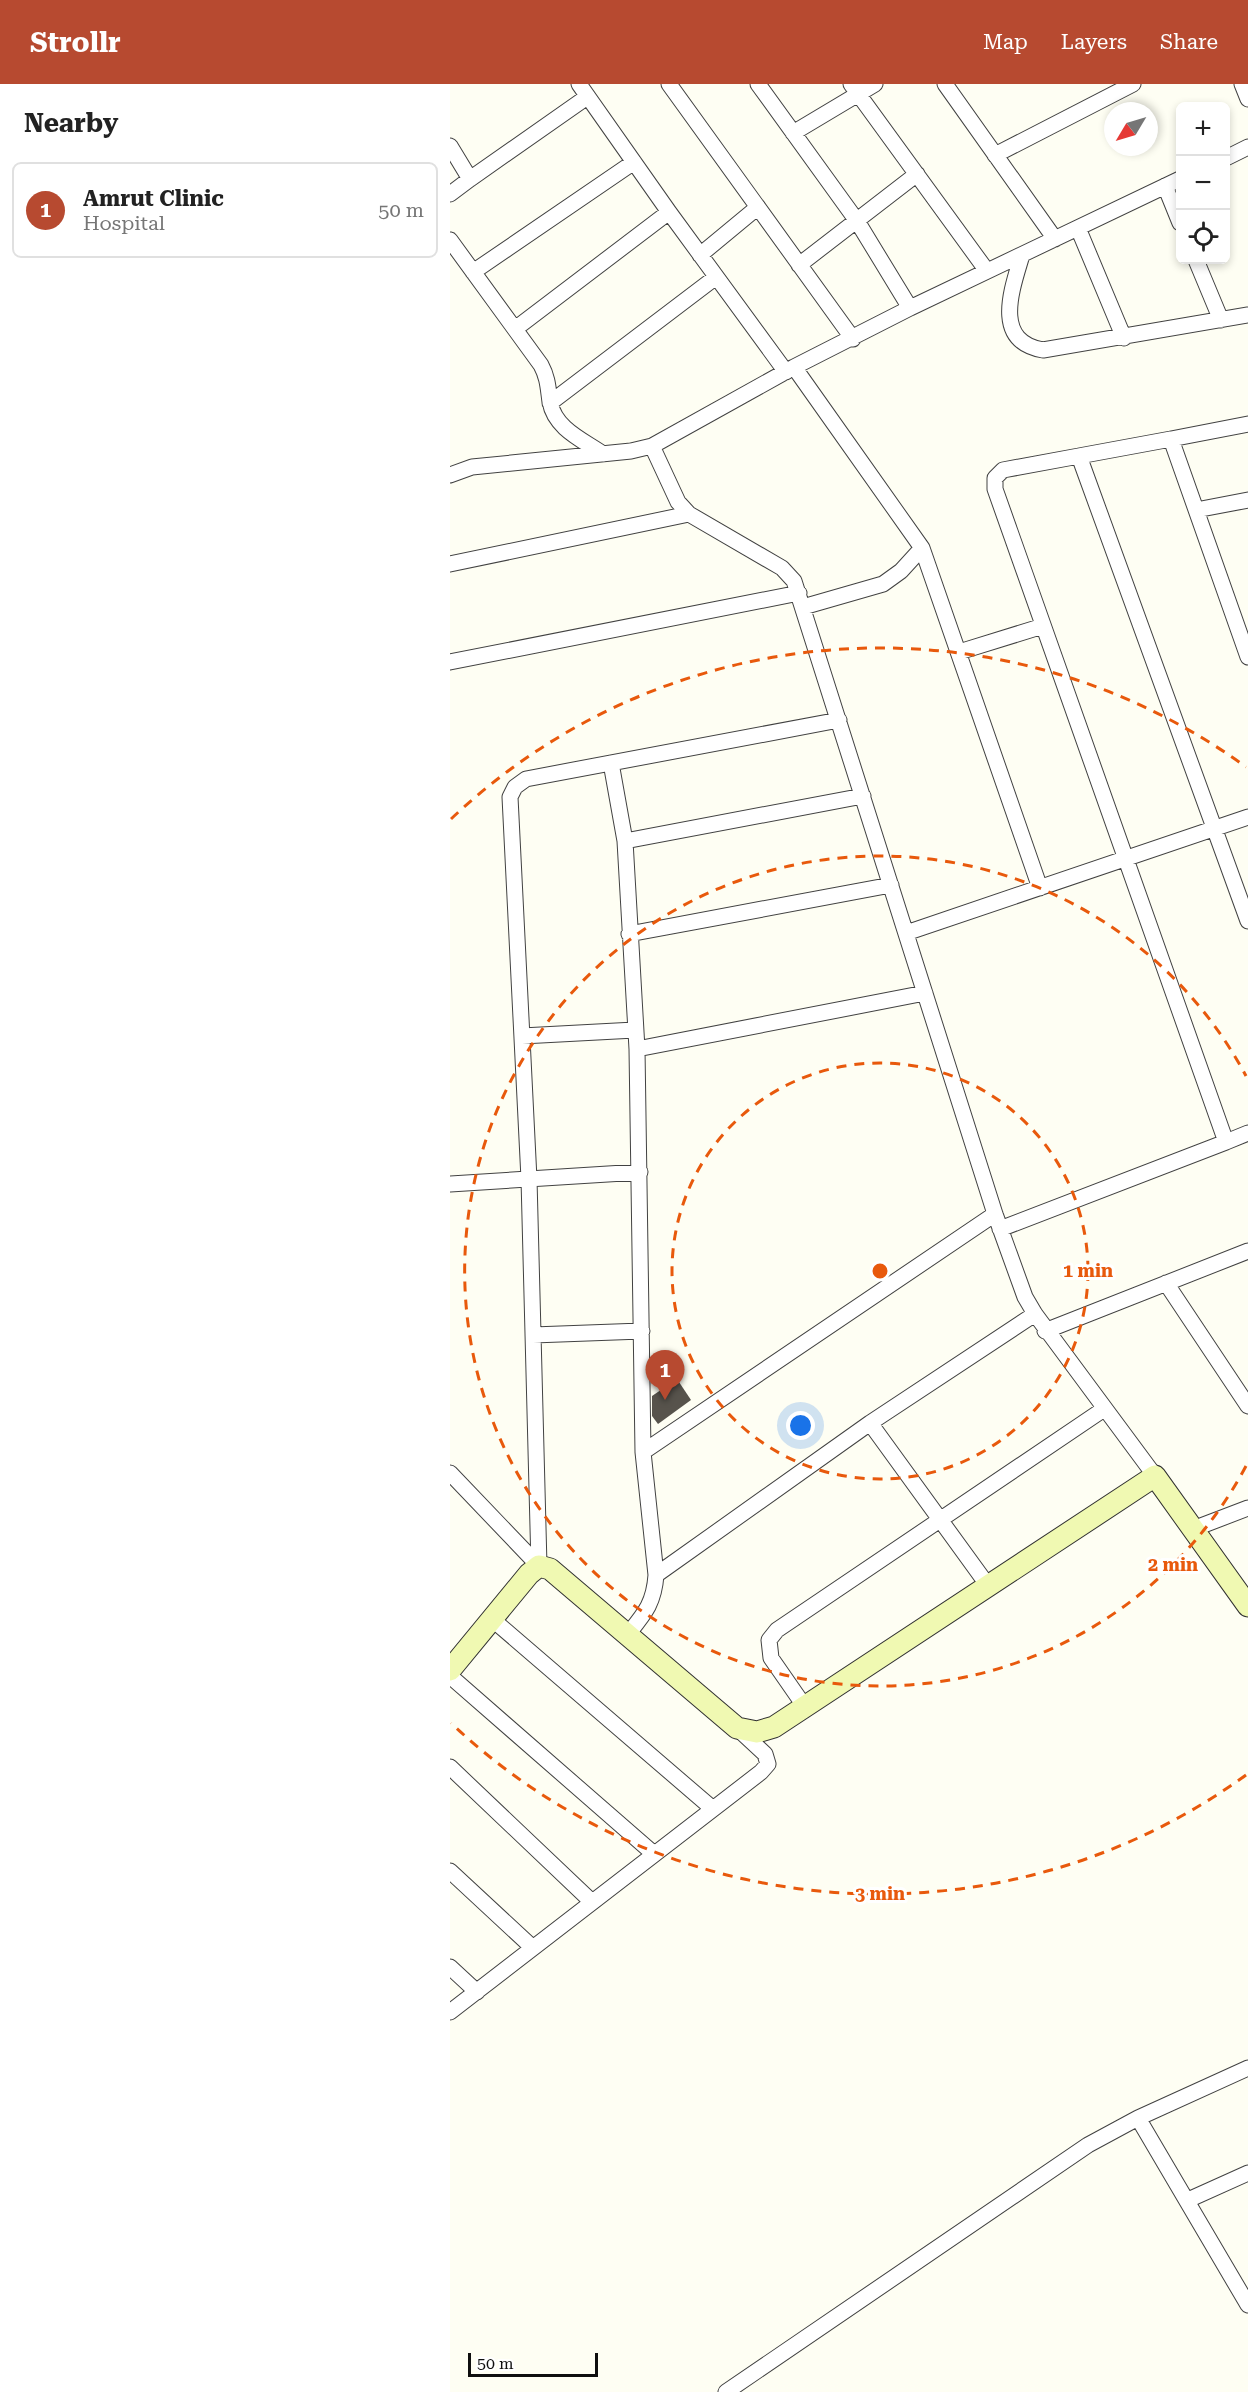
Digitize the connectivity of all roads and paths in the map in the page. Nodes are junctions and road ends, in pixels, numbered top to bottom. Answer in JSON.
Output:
{"nodes":[{"id":1,"x":669,"y":84,"type":"edge"},
{"id":2,"x":758,"y":84,"type":"edge"},
{"id":3,"x":875,"y":84,"type":"edge"},
{"id":4,"x":1133,"y":84,"type":"edge"},
{"id":5,"x":1242,"y":84,"type":"edge"},
{"id":6,"x":950,"y":86,"type":"edge"},
{"id":7,"x":855,"y":89,"type":"edge"},
{"id":8,"x":583,"y":90,"type":"edge"},
{"id":9,"x":1248,"y":99,"type":"edge"},
{"id":10,"x":794,"y":133,"type":"junction"},
{"id":11,"x":450,"y":146,"type":"edge"},
{"id":12,"x":1248,"y":147,"type":"edge"},
{"id":13,"x":995,"y":155,"type":"junction"},
{"id":14,"x":1230,"y":156,"type":"edge"},
{"id":15,"x":634,"y":162,"type":"junction"},
{"id":16,"x":917,"y":174,"type":"junction"},
{"id":17,"x":470,"y":179,"type":"junction"},
{"id":18,"x":1176,"y":181,"type":"edge"},
{"id":19,"x":1166,"y":186,"type":"junction"},
{"id":20,"x":450,"y":194,"type":"edge"},
{"id":21,"x":758,"y":207,"type":"junction"},
{"id":22,"x":669,"y":212,"type":"junction"},
{"id":23,"x":1176,"y":212,"type":"edge"},
{"id":24,"x":857,"y":221,"type":"junction"},
{"id":25,"x":1078,"y":228,"type":"junction"},
{"id":26,"x":1054,"y":239,"type":"junction"},
{"id":27,"x":450,"y":240,"type":"edge"},
{"id":28,"x":700,"y":255,"type":"junction"},
{"id":29,"x":1022,"y":255,"type":"junction"},
{"id":30,"x":1198,"y":264,"type":"edge"},
{"id":31,"x":799,"y":265,"type":"junction"},
{"id":32,"x":987,"y":271,"type":"junction"},
{"id":33,"x":473,"y":272,"type":"junction"},
{"id":34,"x":716,"y":277,"type":"junction"},
{"id":35,"x":910,"y":308,"type":"junction"},
{"id":36,"x":1248,"y":315,"type":"edge"},
{"id":37,"x":1221,"y":320,"type":"junction"},
{"id":38,"x":515,"y":329,"type":"junction"},
{"id":39,"x":1124,"y":338,"type":"junction"},
{"id":40,"x":853,"y":339,"type":"junction"},
{"id":41,"x":790,"y":370,"type":"junction"},
{"id":42,"x":550,"y":403,"type":"junction"},
{"id":43,"x":1248,"y":424,"type":"edge"},
{"id":44,"x":1171,"y":439,"type":"junction"},
{"id":45,"x":652,"y":446,"type":"junction"},
{"id":46,"x":603,"y":454,"type":"junction"},
{"id":47,"x":1079,"y":456,"type":"junction"},
{"id":48,"x":450,"y":475,"type":"edge"},
{"id":49,"x":1248,"y":500,"type":"edge"},
{"id":50,"x":1196,"y":510,"type":"junction"},
{"id":51,"x":689,"y":514,"type":"junction"},
{"id":52,"x":922,"y":548,"type":"junction"},
{"id":53,"x":450,"y":564,"type":"edge"},
{"id":54,"x":801,"y":600,"type":"junction"},
{"id":55,"x":1043,"y":626,"type":"junction"},
{"id":56,"x":959,"y":652,"type":"junction"},
{"id":57,"x":1248,"y":657,"type":"edge"},
{"id":58,"x":450,"y":662,"type":"edge"},
{"id":59,"x":839,"y":720,"type":"junction"},
{"id":60,"x":611,"y":763,"type":"junction"},
{"id":61,"x":863,"y":796,"type":"junction"},
{"id":62,"x":1248,"y":817,"type":"edge"},
{"id":63,"x":1215,"y":828,"type":"junction"},
{"id":64,"x":625,"y":841,"type":"junction"},
{"id":65,"x":1125,"y":859,"type":"junction"},
{"id":66,"x":891,"y":885,"type":"junction"},
{"id":67,"x":1040,"y":888,"type":"junction"},
{"id":68,"x":1248,"y":921,"type":"edge"},
{"id":69,"x":906,"y":933,"type":"junction"},
{"id":70,"x":629,"y":934,"type":"junction"},
{"id":71,"x":925,"y":993,"type":"junction"},
{"id":72,"x":635,"y":1030,"type":"junction"},
{"id":73,"x":522,"y":1036,"type":"junction"},
{"id":74,"x":637,"y":1049,"type":"junction"},
{"id":75,"x":1248,"y":1133,"type":"edge"},
{"id":76,"x":1226,"y":1142,"type":"junction"},
{"id":77,"x":640,"y":1172,"type":"junction"},
{"id":78,"x":529,"y":1179,"type":"junction"},
{"id":79,"x":450,"y":1184,"type":"edge"},
{"id":80,"x":998,"y":1221,"type":"junction"},
{"id":81,"x":1248,"y":1253,"type":"edge"},
{"id":82,"x":1166,"y":1283,"type":"junction"},
{"id":83,"x":1035,"y":1314,"type":"junction"},
{"id":84,"x":642,"y":1331,"type":"junction"},
{"id":85,"x":1045,"y":1331,"type":"junction"},
{"id":86,"x":533,"y":1335,"type":"junction"},
{"id":87,"x":1243,"y":1391,"type":"edge"},
{"id":88,"x":1248,"y":1406,"type":"edge"},
{"id":89,"x":1104,"y":1409,"type":"junction"},
{"id":90,"x":870,"y":1423,"type":"junction"},
{"id":91,"x":643,"y":1452,"type":"junction"},
{"id":92,"x":450,"y":1473,"type":"edge"},
{"id":93,"x":1155,"y":1476,"type":"junction"},
{"id":94,"x":1248,"y":1508,"type":"edge"},
{"id":95,"x":940,"y":1520,"type":"junction"},
{"id":96,"x":1193,"y":1529,"type":"junction"},
{"id":97,"x":539,"y":1566,"type":"junction"},
{"id":98,"x":656,"y":1575,"type":"junction"},
{"id":99,"x":989,"y":1587,"type":"junction"},
{"id":100,"x":1248,"y":1606,"type":"edge"},
{"id":101,"x":492,"y":1619,"type":"junction"},
{"id":102,"x":628,"y":1634,"type":"junction"},
{"id":103,"x":450,"y":1670,"type":"edge"},
{"id":104,"x":450,"y":1676,"type":"edge"},
{"id":105,"x":805,"y":1707,"type":"junction"},
{"id":106,"x":736,"y":1728,"type":"junction"},
{"id":107,"x":450,"y":1767,"type":"edge"},
{"id":108,"x":713,"y":1809,"type":"junction"},
{"id":109,"x":654,"y":1854,"type":"junction"},
{"id":110,"x":450,"y":1871,"type":"edge"},
{"id":111,"x":592,"y":1902,"type":"junction"},
{"id":112,"x":533,"y":1948,"type":"junction"},
{"id":113,"x":450,"y":1967,"type":"edge"},
{"id":114,"x":477,"y":1992,"type":"junction"},
{"id":115,"x":450,"y":2012,"type":"edge"},
{"id":116,"x":1248,"y":2068,"type":"edge"},
{"id":117,"x":1138,"y":2118,"type":"junction"},
{"id":118,"x":1248,"y":2173,"type":"edge"},
{"id":119,"x":1188,"y":2200,"type":"junction"},
{"id":120,"x":1242,"y":2280,"type":"edge"},
{"id":121,"x":1248,"y":2305,"type":"edge"},
{"id":122,"x":726,"y":2392,"type":"edge"}],
"edges":[{"from":1,"to":21,"type":"street"},
{"from":2,"to":10,"type":"street"},
{"from":3,"to":7,"type":"street"},
{"from":4,"to":13,"type":"street"},
{"from":5,"to":9,"type":"street"},
{"from":6,"to":13,"type":"street"},
{"from":7,"to":10,"type":"street"},
{"from":7,"to":16,"type":"street"},
{"from":8,"to":15,"type":"street"},
{"from":8,"to":17,"type":"street"},
{"from":10,"to":24,"type":"street"},
{"from":11,"to":17,"type":"street"},
{"from":12,"to":14,"type":"street"},
{"from":13,"to":26,"type":"street"},
{"from":15,"to":22,"type":"street"},
{"from":15,"to":33,"type":"street"},
{"from":16,"to":24,"type":"street"},
{"from":16,"to":32,"type":"street"},
{"from":17,"to":20,"type":"street"},
{"from":18,"to":19,"type":"street"},
{"from":19,"to":23,"type":"street"},
{"from":19,"to":25,"type":"street"},
{"from":21,"to":28,"type":"street"},
{"from":21,"to":31,"type":"street"},
{"from":22,"to":28,"type":"street"},
{"from":22,"to":38,"type":"street"},
{"from":24,"to":31,"type":"street"},
{"from":24,"to":35,"type":"street"},
{"from":25,"to":26,"type":"street"},
{"from":25,"to":39,"type":"street"},
{"from":26,"to":29,"type":"street"},
{"from":27,"to":33,"type":"street"},
{"from":28,"to":34,"type":"street"},
{"from":29,"to":32,"type":"street"},
{"from":29,"to":39,"type":"street"},
{"from":30,"to":37,"type":"street"},
{"from":31,"to":40,"type":"street"},
{"from":32,"to":35,"type":"street"},
{"from":33,"to":38,"type":"street"},
{"from":34,"to":41,"type":"street"},
{"from":34,"to":42,"type":"street"},
{"from":35,"to":40,"type":"street"},
{"from":36,"to":37,"type":"street"},
{"from":37,"to":39,"type":"street"},
{"from":38,"to":42,"type":"street"},
{"from":40,"to":41,"type":"street"},
{"from":41,"to":45,"type":"street"},
{"from":41,"to":52,"type":"street"},
{"from":42,"to":46,"type":"street"},
{"from":43,"to":44,"type":"street"},
{"from":44,"to":47,"type":"street"},
{"from":44,"to":50,"type":"street"},
{"from":45,"to":46,"type":"street"},
{"from":45,"to":51,"type":"street"},
{"from":46,"to":48,"type":"street"},
{"from":47,"to":55,"type":"street"},
{"from":47,"to":63,"type":"street"},
{"from":49,"to":50,"type":"street"},
{"from":50,"to":57,"type":"street"},
{"from":51,"to":53,"type":"street"},
{"from":51,"to":54,"type":"street"},
{"from":52,"to":54,"type":"street"},
{"from":52,"to":56,"type":"street"},
{"from":54,"to":58,"type":"street"},
{"from":54,"to":59,"type":"street"},
{"from":55,"to":56,"type":"street"},
{"from":55,"to":65,"type":"street"},
{"from":56,"to":67,"type":"street"},
{"from":59,"to":60,"type":"street"},
{"from":59,"to":61,"type":"street"},
{"from":60,"to":64,"type":"street"},
{"from":60,"to":73,"type":"street"},
{"from":61,"to":64,"type":"street"},
{"from":61,"to":66,"type":"street"},
{"from":62,"to":63,"type":"street"},
{"from":63,"to":65,"type":"street"},
{"from":63,"to":68,"type":"street"},
{"from":64,"to":70,"type":"street"},
{"from":65,"to":67,"type":"street"},
{"from":65,"to":76,"type":"street"},
{"from":66,"to":69,"type":"street"},
{"from":66,"to":70,"type":"street"},
{"from":67,"to":69,"type":"street"},
{"from":69,"to":71,"type":"street"},
{"from":70,"to":72,"type":"street"},
{"from":71,"to":74,"type":"street"},
{"from":71,"to":80,"type":"street"},
{"from":72,"to":73,"type":"street"},
{"from":72,"to":74,"type":"street"},
{"from":73,"to":78,"type":"street"},
{"from":74,"to":77,"type":"street"},
{"from":75,"to":76,"type":"street"},
{"from":76,"to":80,"type":"street"},
{"from":77,"to":78,"type":"street"},
{"from":77,"to":84,"type":"street"},
{"from":78,"to":79,"type":"street"},
{"from":78,"to":86,"type":"street"},
{"from":80,"to":83,"type":"street"},
{"from":80,"to":91,"type":"street"},
{"from":81,"to":82,"type":"street"},
{"from":82,"to":85,"type":"street"},
{"from":82,"to":87,"type":"street"},
{"from":83,"to":85,"type":"street"},
{"from":83,"to":90,"type":"street"},
{"from":84,"to":86,"type":"street"},
{"from":84,"to":91,"type":"street"},
{"from":85,"to":89,"type":"street"},
{"from":86,"to":97,"type":"street"},
{"from":87,"to":88,"type":"street"},
{"from":89,"to":93,"type":"street"},
{"from":89,"to":95,"type":"street"},
{"from":90,"to":95,"type":"street"},
{"from":90,"to":98,"type":"street"},
{"from":91,"to":98,"type":"street"},
{"from":92,"to":97,"type":"street"},
{"from":93,"to":96,"type":"street"},
{"from":93,"to":99,"type":"street"},
{"from":94,"to":96,"type":"street"},
{"from":95,"to":99,"type":"street"},
{"from":95,"to":105,"type":"street"},
{"from":96,"to":100,"type":"street"},
{"from":97,"to":101,"type":"street"},
{"from":97,"to":102,"type":"street"},
{"from":98,"to":102,"type":"street"},
{"from":99,"to":105,"type":"street"},
{"from":101,"to":103,"type":"street"},
{"from":101,"to":108,"type":"street"},
{"from":102,"to":106,"type":"street"},
{"from":104,"to":109,"type":"street"},
{"from":105,"to":106,"type":"street"},
{"from":106,"to":108,"type":"street"},
{"from":107,"to":111,"type":"street"},
{"from":108,"to":109,"type":"street"},
{"from":109,"to":111,"type":"street"},
{"from":110,"to":112,"type":"street"},
{"from":111,"to":112,"type":"street"},
{"from":112,"to":114,"type":"street"},
{"from":113,"to":114,"type":"street"},
{"from":114,"to":115,"type":"street"},
{"from":116,"to":117,"type":"street"},
{"from":117,"to":119,"type":"street"},
{"from":117,"to":122,"type":"street"},
{"from":118,"to":119,"type":"street"},
{"from":119,"to":120,"type":"street"},
{"from":120,"to":121,"type":"street"}]}
